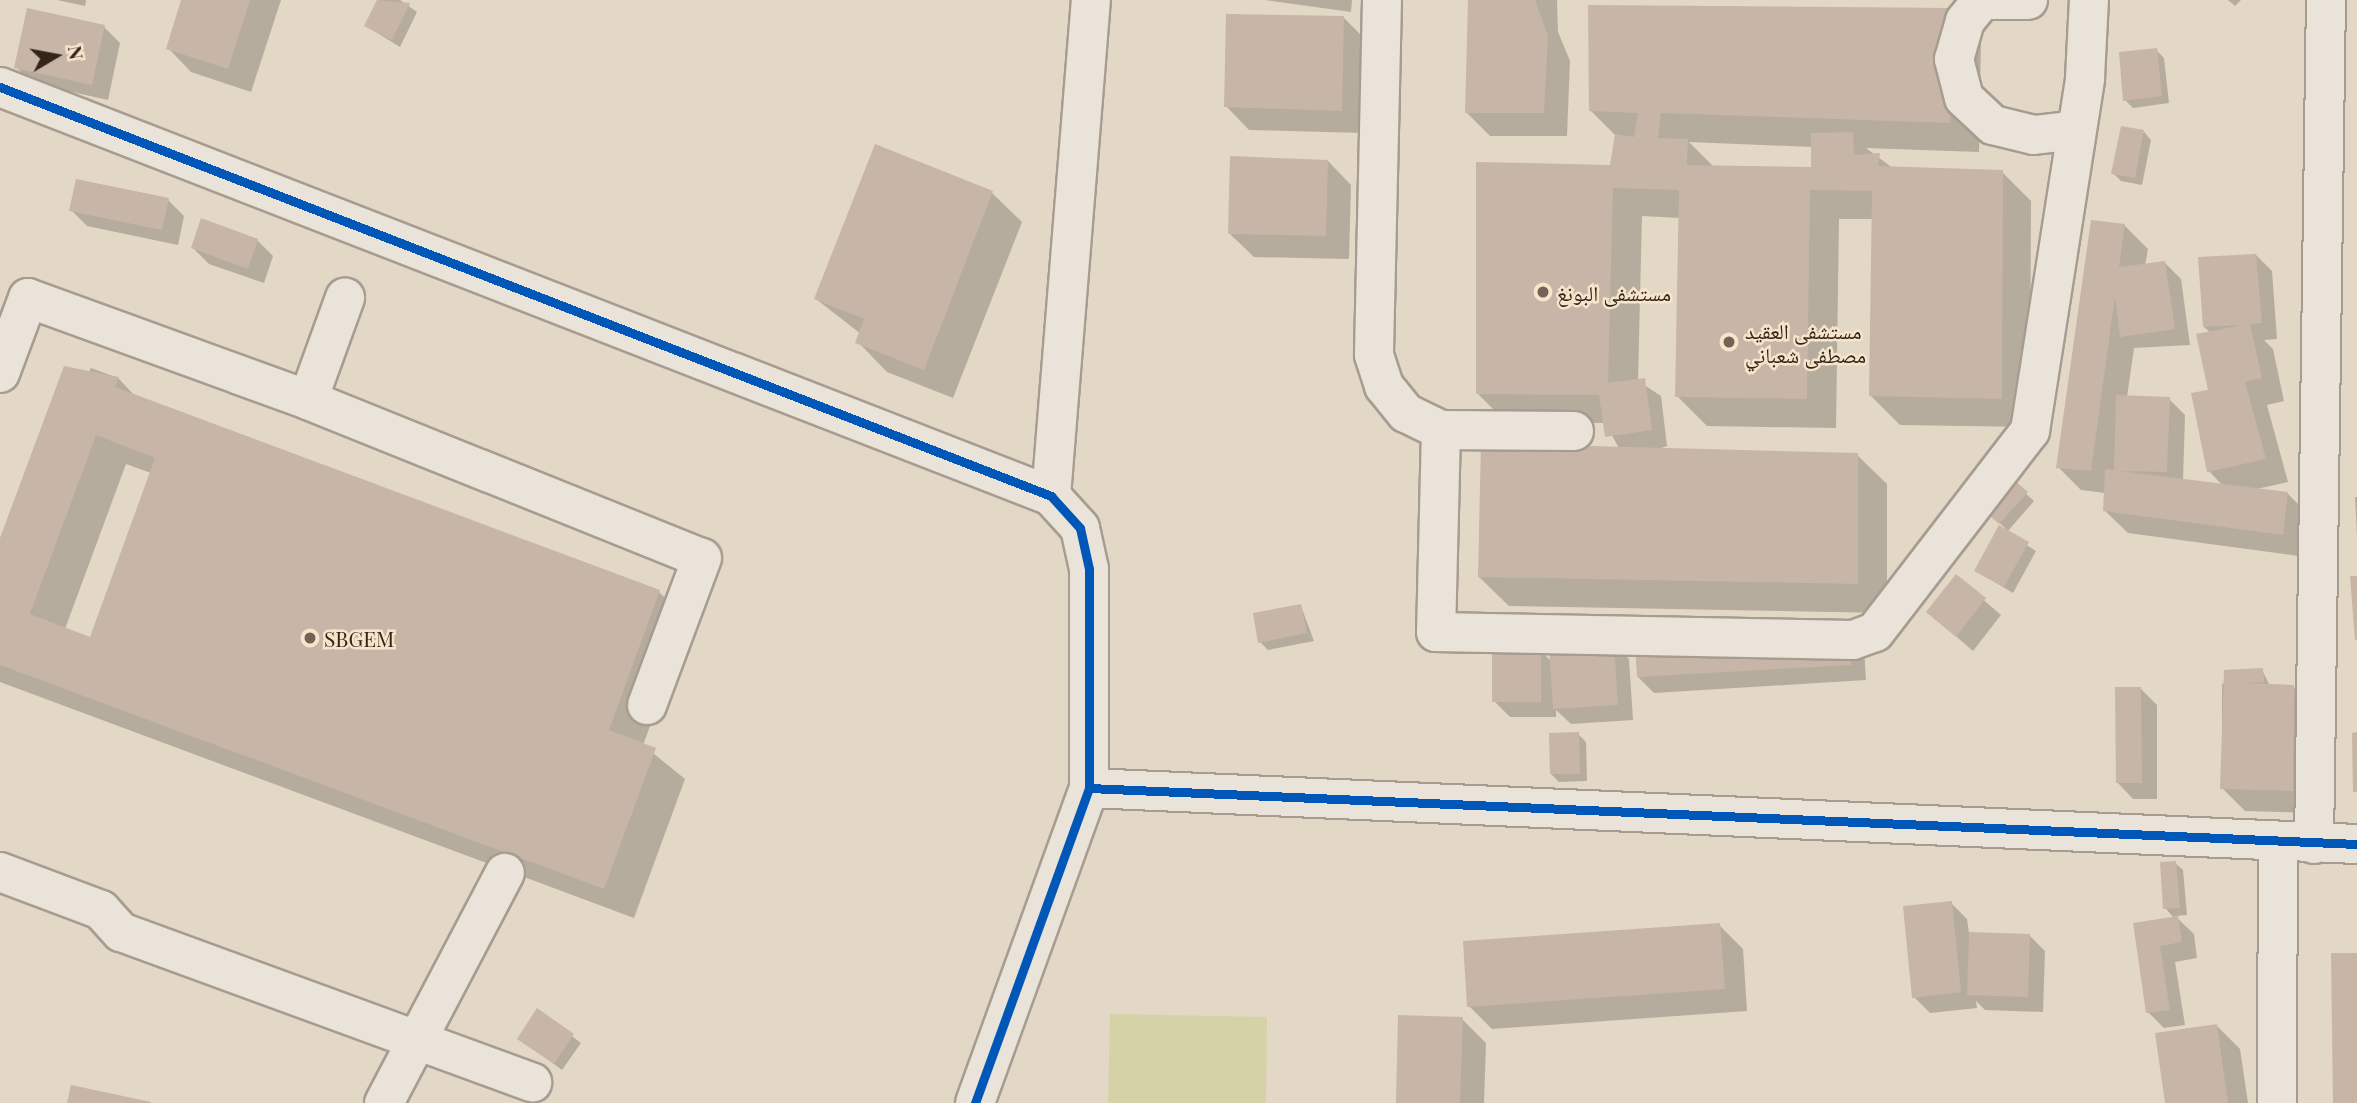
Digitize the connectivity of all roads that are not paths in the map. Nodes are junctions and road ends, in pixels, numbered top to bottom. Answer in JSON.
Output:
{"nodes":[{"id":1,"x":1091,"y":0,"type":"edge"},
{"id":2,"x":1382,"y":0,"type":"edge"},
{"id":3,"x":1982,"y":0,"type":"edge"},
{"id":4,"x":2028,"y":0,"type":"edge"},
{"id":5,"x":2089,"y":0,"type":"edge"},
{"id":6,"x":2326,"y":0,"type":"edge"},
{"id":7,"x":0,"y":87,"type":"edge"},
{"id":8,"x":2077,"y":130,"type":"junction"},
{"id":9,"x":345,"y":298,"type":"dead end"},
{"id":10,"x":4,"y":349,"type":"edge"},
{"id":11,"x":308,"y":400,"type":"junction"},
{"id":12,"x":1441,"y":430,"type":"junction"},
{"id":13,"x":1574,"y":431,"type":"dead end"},
{"id":14,"x":1051,"y":496,"type":"junction"},
{"id":15,"x":647,"y":705,"type":"dead end"},
{"id":16,"x":1089,"y":788,"type":"junction"},
{"id":17,"x":2296,"y":843,"type":"junction"},
{"id":18,"x":2357,"y":844,"type":"edge"},
{"id":19,"x":0,"y":872,"type":"edge"},
{"id":20,"x":505,"y":873,"type":"dead end"},
{"id":21,"x":415,"y":1044,"type":"junction"},
{"id":22,"x":532,"y":1082,"type":"dead end"},
{"id":23,"x":384,"y":1103,"type":"edge"},
{"id":24,"x":975,"y":1103,"type":"edge"},
{"id":25,"x":2277,"y":1103,"type":"edge"}],
"edges":[{"from":1,"to":14,"type":"street"},
{"from":2,"to":12,"type":"street"},
{"from":3,"to":4,"type":"street"},
{"from":3,"to":8,"type":"street"},
{"from":5,"to":8,"type":"street"},
{"from":6,"to":17,"type":"street"},
{"from":7,"to":14,"type":"street"},
{"from":8,"to":12,"type":"street"},
{"from":9,"to":11,"type":"street"},
{"from":10,"to":11,"type":"street"},
{"from":11,"to":15,"type":"street"},
{"from":12,"to":13,"type":"street"},
{"from":14,"to":16,"type":"street"},
{"from":16,"to":17,"type":"street"},
{"from":16,"to":24,"type":"street"},
{"from":17,"to":18,"type":"street"},
{"from":17,"to":25,"type":"street"},
{"from":19,"to":21,"type":"street"},
{"from":20,"to":21,"type":"street"},
{"from":21,"to":22,"type":"street"},
{"from":21,"to":23,"type":"street"}]}
